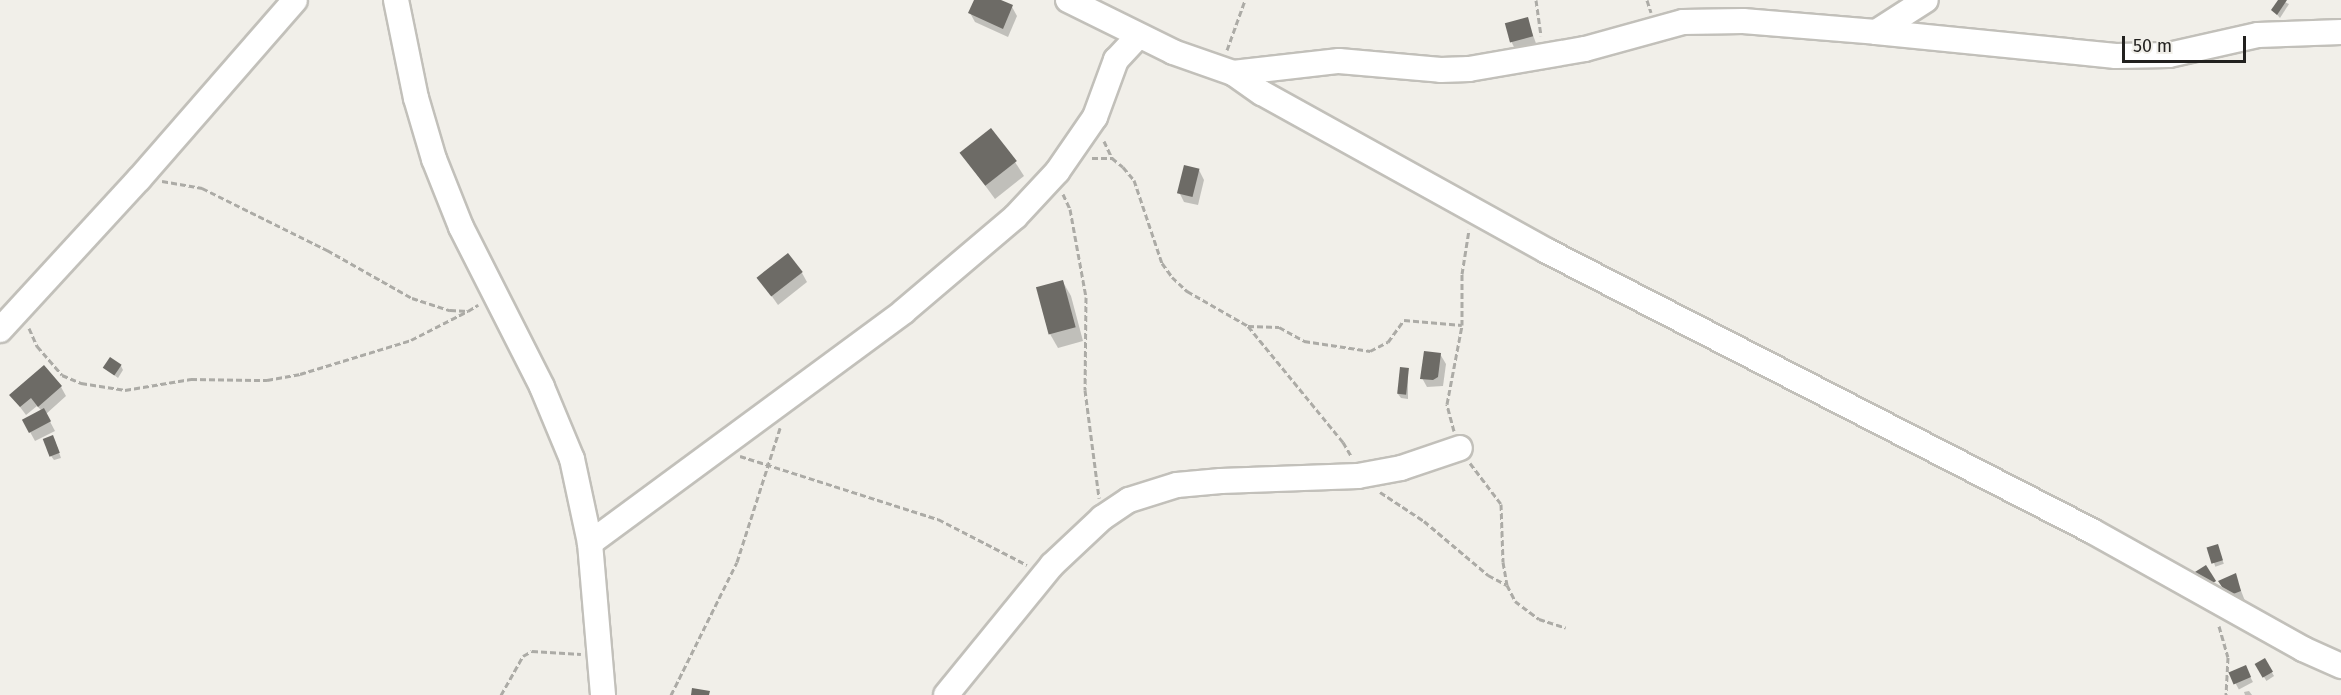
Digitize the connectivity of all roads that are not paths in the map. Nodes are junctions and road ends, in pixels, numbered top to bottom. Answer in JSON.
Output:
{"nodes":[{"id":1,"x":295,"y":0,"type":"edge"},
{"id":2,"x":396,"y":0,"type":"edge"},
{"id":3,"x":1068,"y":0,"type":"edge"},
{"id":4,"x":1926,"y":0,"type":"edge"},
{"id":5,"x":1876,"y":32,"type":"junction"},
{"id":6,"x":2341,"y":32,"type":"edge"},
{"id":7,"x":1138,"y":36,"type":"junction"},
{"id":8,"x":1226,"y":71,"type":"junction"},
{"id":9,"x":0,"y":330,"type":"edge"},
{"id":10,"x":1460,"y":448,"type":"road end"},
{"id":11,"x":590,"y":543,"type":"junction"},
{"id":12,"x":2341,"y":666,"type":"edge"},
{"id":13,"x":603,"y":695,"type":"edge"},
{"id":14,"x":946,"y":695,"type":"edge"}],
"edges":[{"from":1,"to":9,"type":"street"},
{"from":2,"to":11,"type":"street"},
{"from":3,"to":7,"type":"street"},
{"from":4,"to":5,"type":"street"},
{"from":5,"to":6,"type":"street"},
{"from":5,"to":8,"type":"street"},
{"from":7,"to":8,"type":"street"},
{"from":7,"to":11,"type":"street"},
{"from":8,"to":12,"type":"street"},
{"from":10,"to":14,"type":"street"},
{"from":11,"to":13,"type":"street"}]}
